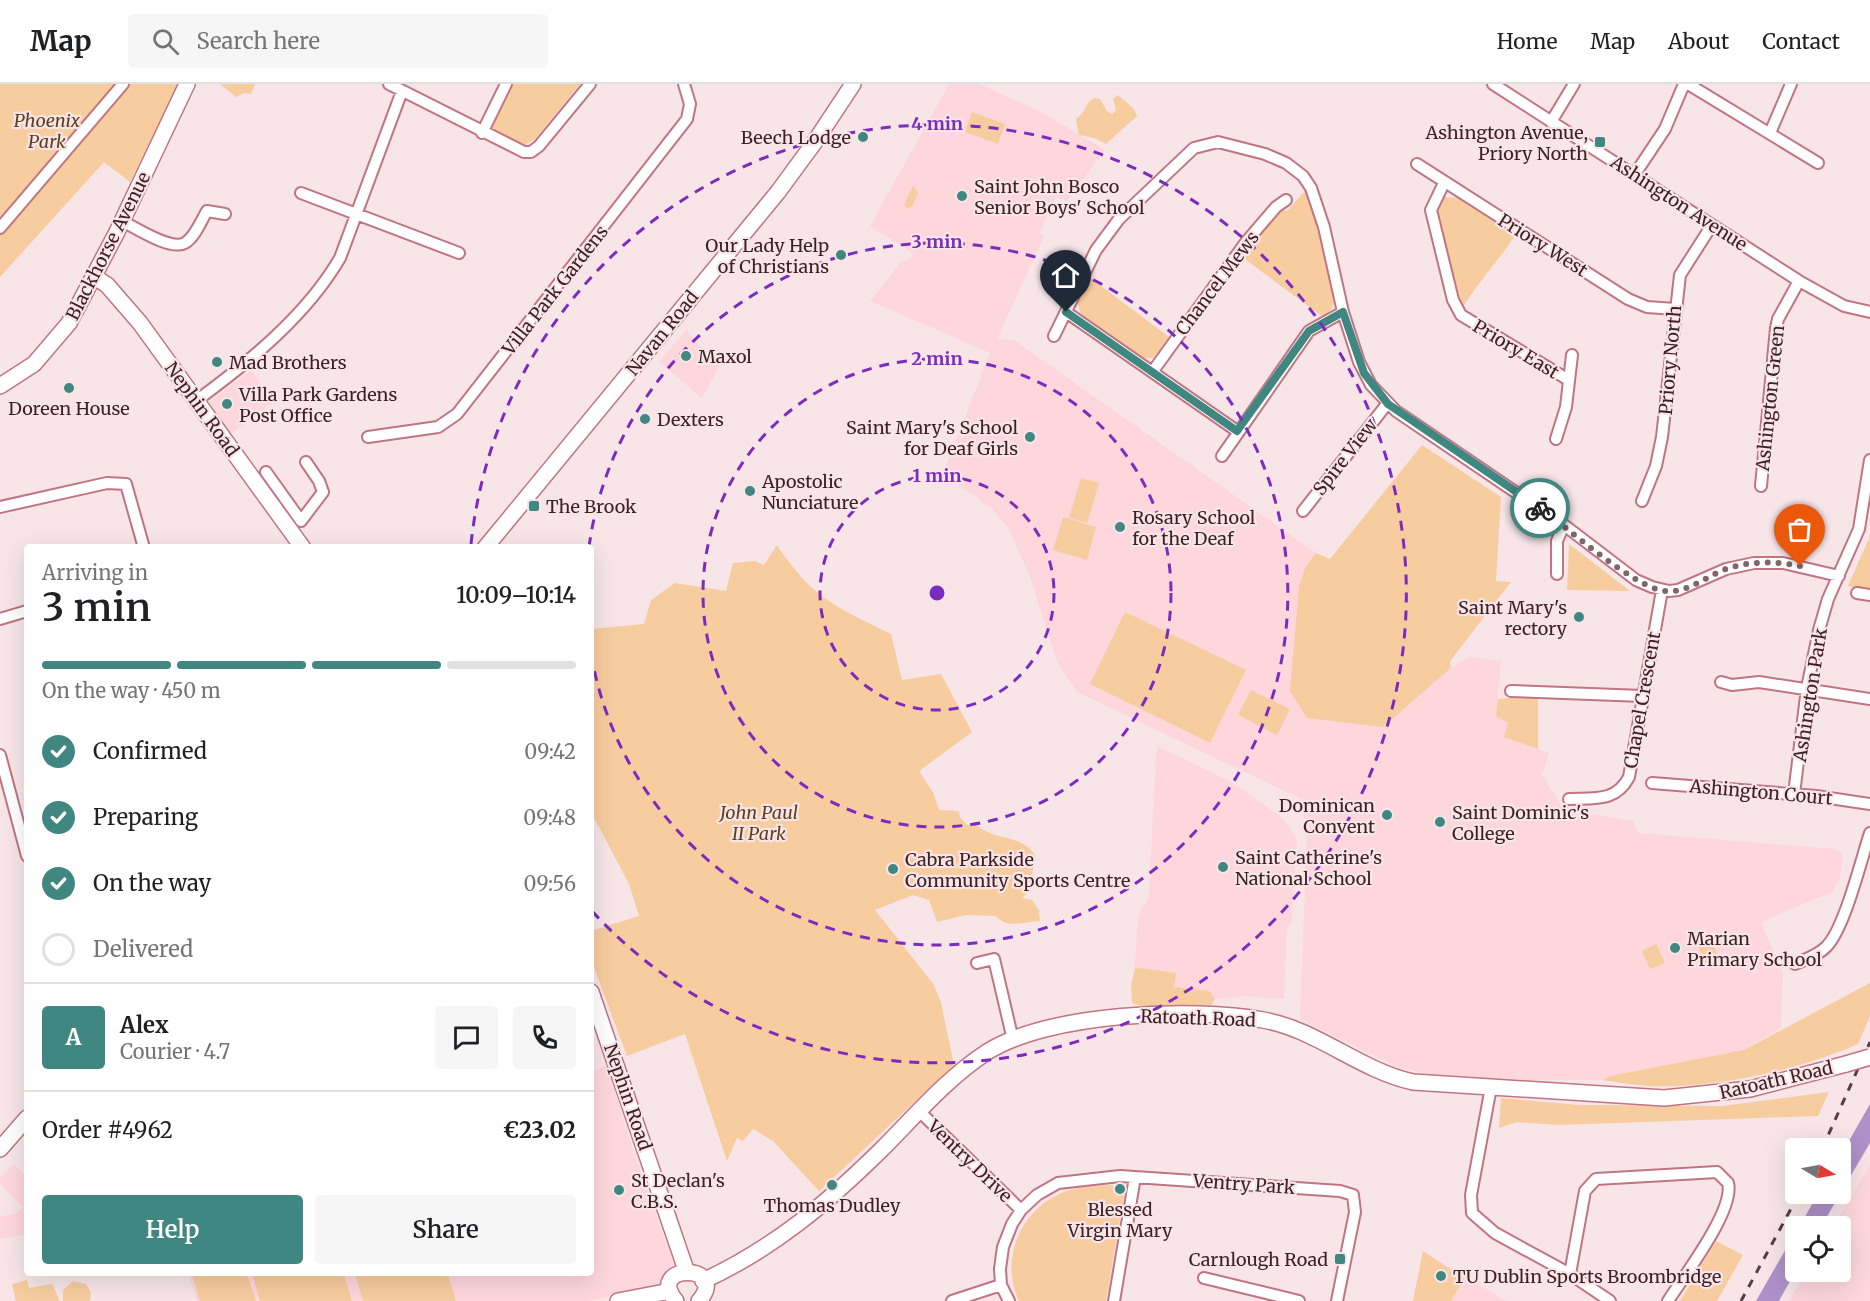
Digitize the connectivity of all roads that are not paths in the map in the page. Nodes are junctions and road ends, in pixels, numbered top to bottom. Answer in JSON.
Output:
{"nodes":[{"id":1,"x":123,"y":84,"type":"edge"},
{"id":2,"x":187,"y":84,"type":"edge"},
{"id":3,"x":389,"y":84,"type":"edge"},
{"id":4,"x":506,"y":84,"type":"edge"},
{"id":5,"x":590,"y":84,"type":"edge"},
{"id":6,"x":684,"y":84,"type":"edge"},
{"id":7,"x":853,"y":84,"type":"edge"},
{"id":8,"x":1493,"y":84,"type":"edge"},
{"id":9,"x":1574,"y":84,"type":"edge"},
{"id":10,"x":1686,"y":84,"type":"edge"},
{"id":11,"x":1791,"y":84,"type":"edge"},
{"id":12,"x":402,"y":91,"type":"junction"},
{"id":13,"x":1551,"y":122,"type":"junction"},
{"id":14,"x":483,"y":132,"type":"junction"},
{"id":15,"x":1770,"y":133,"type":"junction"},
{"id":16,"x":1818,"y":163,"type":"dead end"},
{"id":17,"x":1417,"y":164,"type":"dead end"},
{"id":18,"x":1635,"y":174,"type":"junction"},
{"id":19,"x":1444,"y":183,"type":"junction"},
{"id":20,"x":301,"y":193,"type":"dead end"},
{"id":21,"x":1286,"y":200,"type":"dead end"},
{"id":22,"x":225,"y":214,"type":"dead end"},
{"id":23,"x":357,"y":214,"type":"junction"},
{"id":24,"x":122,"y":221,"type":"junction"},
{"id":25,"x":1712,"y":225,"type":"junction"},
{"id":26,"x":0,"y":228,"type":"edge"},
{"id":27,"x":459,"y":253,"type":"dead end"},
{"id":28,"x":95,"y":277,"type":"junction"},
{"id":29,"x":1799,"y":281,"type":"junction"},
{"id":30,"x":1675,"y":309,"type":"junction"},
{"id":31,"x":1066,"y":312,"type":"junction"},
{"id":32,"x":1343,"y":312,"type":"junction"},
{"id":33,"x":1870,"y":312,"type":"edge"},
{"id":34,"x":1054,"y":336,"type":"dead end"},
{"id":35,"x":1572,"y":355,"type":"dead end"},
{"id":36,"x":1153,"y":371,"type":"junction"},
{"id":37,"x":1567,"y":379,"type":"junction"},
{"id":38,"x":0,"y":386,"type":"edge"},
{"id":39,"x":196,"y":401,"type":"junction"},
{"id":40,"x":1388,"y":404,"type":"junction"},
{"id":41,"x":1237,"y":431,"type":"junction"},
{"id":42,"x":368,"y":437,"type":"dead end"},
{"id":43,"x":1556,"y":439,"type":"dead end"},
{"id":44,"x":1222,"y":456,"type":"dead end"},
{"id":45,"x":1870,"y":460,"type":"edge"},
{"id":46,"x":306,"y":462,"type":"dead end"},
{"id":47,"x":265,"y":479,"type":"junction"},
{"id":48,"x":1761,"y":486,"type":"dead end"},
{"id":49,"x":1642,"y":501,"type":"dead end"},
{"id":50,"x":0,"y":507,"type":"edge"},
{"id":51,"x":1303,"y":512,"type":"dead end"},
{"id":52,"x":1564,"y":525,"type":"junction"},
{"id":53,"x":143,"y":544,"type":"edge"},
{"id":54,"x":299,"y":544,"type":"edge"},
{"id":55,"x":489,"y":544,"type":"edge"},
{"id":56,"x":1557,"y":574,"type":"dead end"},
{"id":57,"x":1839,"y":576,"type":"junction"},
{"id":58,"x":1662,"y":590,"type":"junction"},
{"id":59,"x":1857,"y":593,"type":"dead end"},
{"id":60,"x":1870,"y":595,"type":"edge"},
{"id":61,"x":24,"y":612,"type":"edge"},
{"id":62,"x":0,"y":619,"type":"edge"},
{"id":63,"x":1721,"y":682,"type":"dead end"},
{"id":64,"x":1808,"y":688,"type":"junction"},
{"id":65,"x":1510,"y":691,"type":"dead end"},
{"id":66,"x":1643,"y":696,"type":"junction"},
{"id":67,"x":1870,"y":699,"type":"edge"},
{"id":68,"x":0,"y":755,"type":"edge"},
{"id":69,"x":2,"y":768,"type":"edge"},
{"id":70,"x":1652,"y":783,"type":"dead end"},
{"id":71,"x":1794,"y":794,"type":"junction"},
{"id":72,"x":1569,"y":799,"type":"dead end"},
{"id":73,"x":1870,"y":804,"type":"edge"},
{"id":74,"x":1870,"y":833,"type":"edge"},
{"id":75,"x":24,"y":845,"type":"edge"},
{"id":76,"x":976,"y":963,"type":"dead end"},
{"id":77,"x":1795,"y":964,"type":"dead end"},
{"id":78,"x":594,"y":1001,"type":"edge"},
{"id":79,"x":1013,"y":1040,"type":"junction"},
{"id":80,"x":1870,"y":1057,"type":"edge"},
{"id":81,"x":1491,"y":1088,"type":"junction"},
{"id":82,"x":919,"y":1111,"type":"junction"},
{"id":83,"x":24,"y":1121,"type":"edge"},
{"id":84,"x":0,"y":1149,"type":"edge"},
{"id":85,"x":1135,"y":1178,"type":"junction"},
{"id":86,"x":1021,"y":1210,"type":"junction"},
{"id":87,"x":686,"y":1270,"type":"junction"},
{"id":88,"x":1570,"y":1274,"type":"junction"},
{"id":89,"x":1204,"y":1278,"type":"dead end"},
{"id":90,"x":703,"y":1281,"type":"junction"},
{"id":91,"x":1001,"y":1285,"type":"junction"},
{"id":92,"x":673,"y":1296,"type":"edge"},
{"id":93,"x":618,"y":1301,"type":"edge"},
{"id":94,"x":699,"y":1301,"type":"edge"},
{"id":95,"x":952,"y":1301,"type":"edge"},
{"id":96,"x":1009,"y":1301,"type":"edge"},
{"id":97,"x":1114,"y":1301,"type":"edge"},
{"id":98,"x":1299,"y":1301,"type":"edge"},
{"id":99,"x":1337,"y":1301,"type":"edge"},
{"id":100,"x":1610,"y":1301,"type":"edge"},
{"id":101,"x":1668,"y":1301,"type":"edge"}],
"edges":[{"from":1,"to":26,"type":"street"},
{"from":2,"to":24,"type":"main road","name":"Blackhorse Avenue"},
{"from":3,"to":12,"type":"street"},
{"from":4,"to":14,"type":"street"},
{"from":5,"to":14,"type":"street"},
{"from":6,"to":42,"type":"street","name":"Villa Park Gardens"},
{"from":7,"to":55,"type":"main road","name":"Navan Road"},
{"from":8,"to":13,"type":"street","name":"Ashington Avenue"},
{"from":9,"to":13,"type":"street"},
{"from":10,"to":15,"type":"street"},
{"from":10,"to":18,"type":"street"},
{"from":11,"to":15,"type":"street"},
{"from":12,"to":14,"type":"street"},
{"from":12,"to":23,"type":"street"},
{"from":13,"to":18,"type":"street","name":"Ashington Avenue"},
{"from":15,"to":16,"type":"street"},
{"from":17,"to":19,"type":"street","name":"Priory West"},
{"from":18,"to":25,"type":"street","name":"Ashington Avenue"},
{"from":19,"to":30,"type":"street","name":"Priory West"},
{"from":19,"to":37,"type":"street","name":"Priory East"},
{"from":20,"to":23,"type":"street"},
{"from":21,"to":36,"type":"street","name":"Chancel Mews"},
{"from":22,"to":24,"type":"street"},
{"from":23,"to":27,"type":"street"},
{"from":23,"to":39,"type":"street"},
{"from":24,"to":28,"type":"main road","name":"Blackhorse Avenue"},
{"from":25,"to":29,"type":"street","name":"Ashington Avenue"},
{"from":25,"to":30,"type":"street","name":"Priory North"},
{"from":28,"to":38,"type":"main road","name":"Blackhorse Avenue"},
{"from":28,"to":39,"type":"main road","name":"Nephin Road"},
{"from":29,"to":33,"type":"street","name":"Ashington Avenue"},
{"from":29,"to":48,"type":"street","name":"Ashington Green"},
{"from":30,"to":49,"type":"street","name":"Priory North"},
{"from":31,"to":32,"type":"street"},
{"from":31,"to":34,"type":"street"},
{"from":31,"to":36,"type":"street"},
{"from":32,"to":40,"type":"street"},
{"from":32,"to":41,"type":"street"},
{"from":35,"to":37,"type":"street","name":"Priory East"},
{"from":36,"to":41,"type":"street"},
{"from":37,"to":43,"type":"street","name":"Priory East"},
{"from":39,"to":47,"type":"main road","name":"Nephin Road"},
{"from":40,"to":51,"type":"street","name":"Spire View"},
{"from":40,"to":52,"type":"street"},
{"from":41,"to":44,"type":"street"},
{"from":45,"to":57,"type":"street","name":"Ashington Park"},
{"from":46,"to":47,"type":"street"},
{"from":47,"to":54,"type":"main road","name":"Nephin Road"},
{"from":50,"to":53,"type":"street"},
{"from":52,"to":56,"type":"street"},
{"from":52,"to":58,"type":"street"},
{"from":57,"to":58,"type":"street"},
{"from":57,"to":64,"type":"street","name":"Ashington Park"},
{"from":58,"to":66,"type":"street","name":"Chapel Crescent"},
{"from":59,"to":60,"type":"street"},
{"from":61,"to":62,"type":"street"},
{"from":63,"to":64,"type":"street"},
{"from":64,"to":67,"type":"street"},
{"from":64,"to":71,"type":"street","name":"Ashington Park"},
{"from":65,"to":66,"type":"street"},
{"from":66,"to":72,"type":"street","name":"Chapel Crescent"},
{"from":68,"to":69,"type":"street"},
{"from":69,"to":75,"type":"street"},
{"from":70,"to":71,"type":"street","name":"Ashington Court"},
{"from":71,"to":73,"type":"street","name":"Ashington Court"},
{"from":74,"to":77,"type":"street"},
{"from":76,"to":79,"type":"street"},
{"from":78,"to":87,"type":"main road","name":"Nephin Road"},
{"from":79,"to":81,"type":"main road","name":"Ratoath Road"},
{"from":79,"to":82,"type":"main road","name":"Ratoath Road"},
{"from":80,"to":81,"type":"main road","name":"Ratoath Road","bridge":true},
{"from":81,"to":88,"type":"street"},
{"from":82,"to":86,"type":"street","name":"Ventry Drive"},
{"from":82,"to":90,"type":"main road","name":"Ratoath Road"},
{"from":83,"to":84,"type":"main road"},
{"from":85,"to":86,"type":"street","name":"Ventry Park"},
{"from":85,"to":97,"type":"street"},
{"from":85,"to":99,"type":"street","name":"Ventry Park"},
{"from":86,"to":91,"type":"street","name":"Ventry Park"},
{"from":87,"to":90,"type":"main road"},
{"from":87,"to":92,"type":"main road"},
{"from":88,"to":100,"type":"street"},
{"from":88,"to":101,"type":"street"},
{"from":89,"to":98,"type":"street"},
{"from":90,"to":94,"type":"main road"},
{"from":91,"to":95,"type":"street"},
{"from":91,"to":96,"type":"street","name":"Ventry Park"},
{"from":92,"to":93,"type":"main road"}]}
